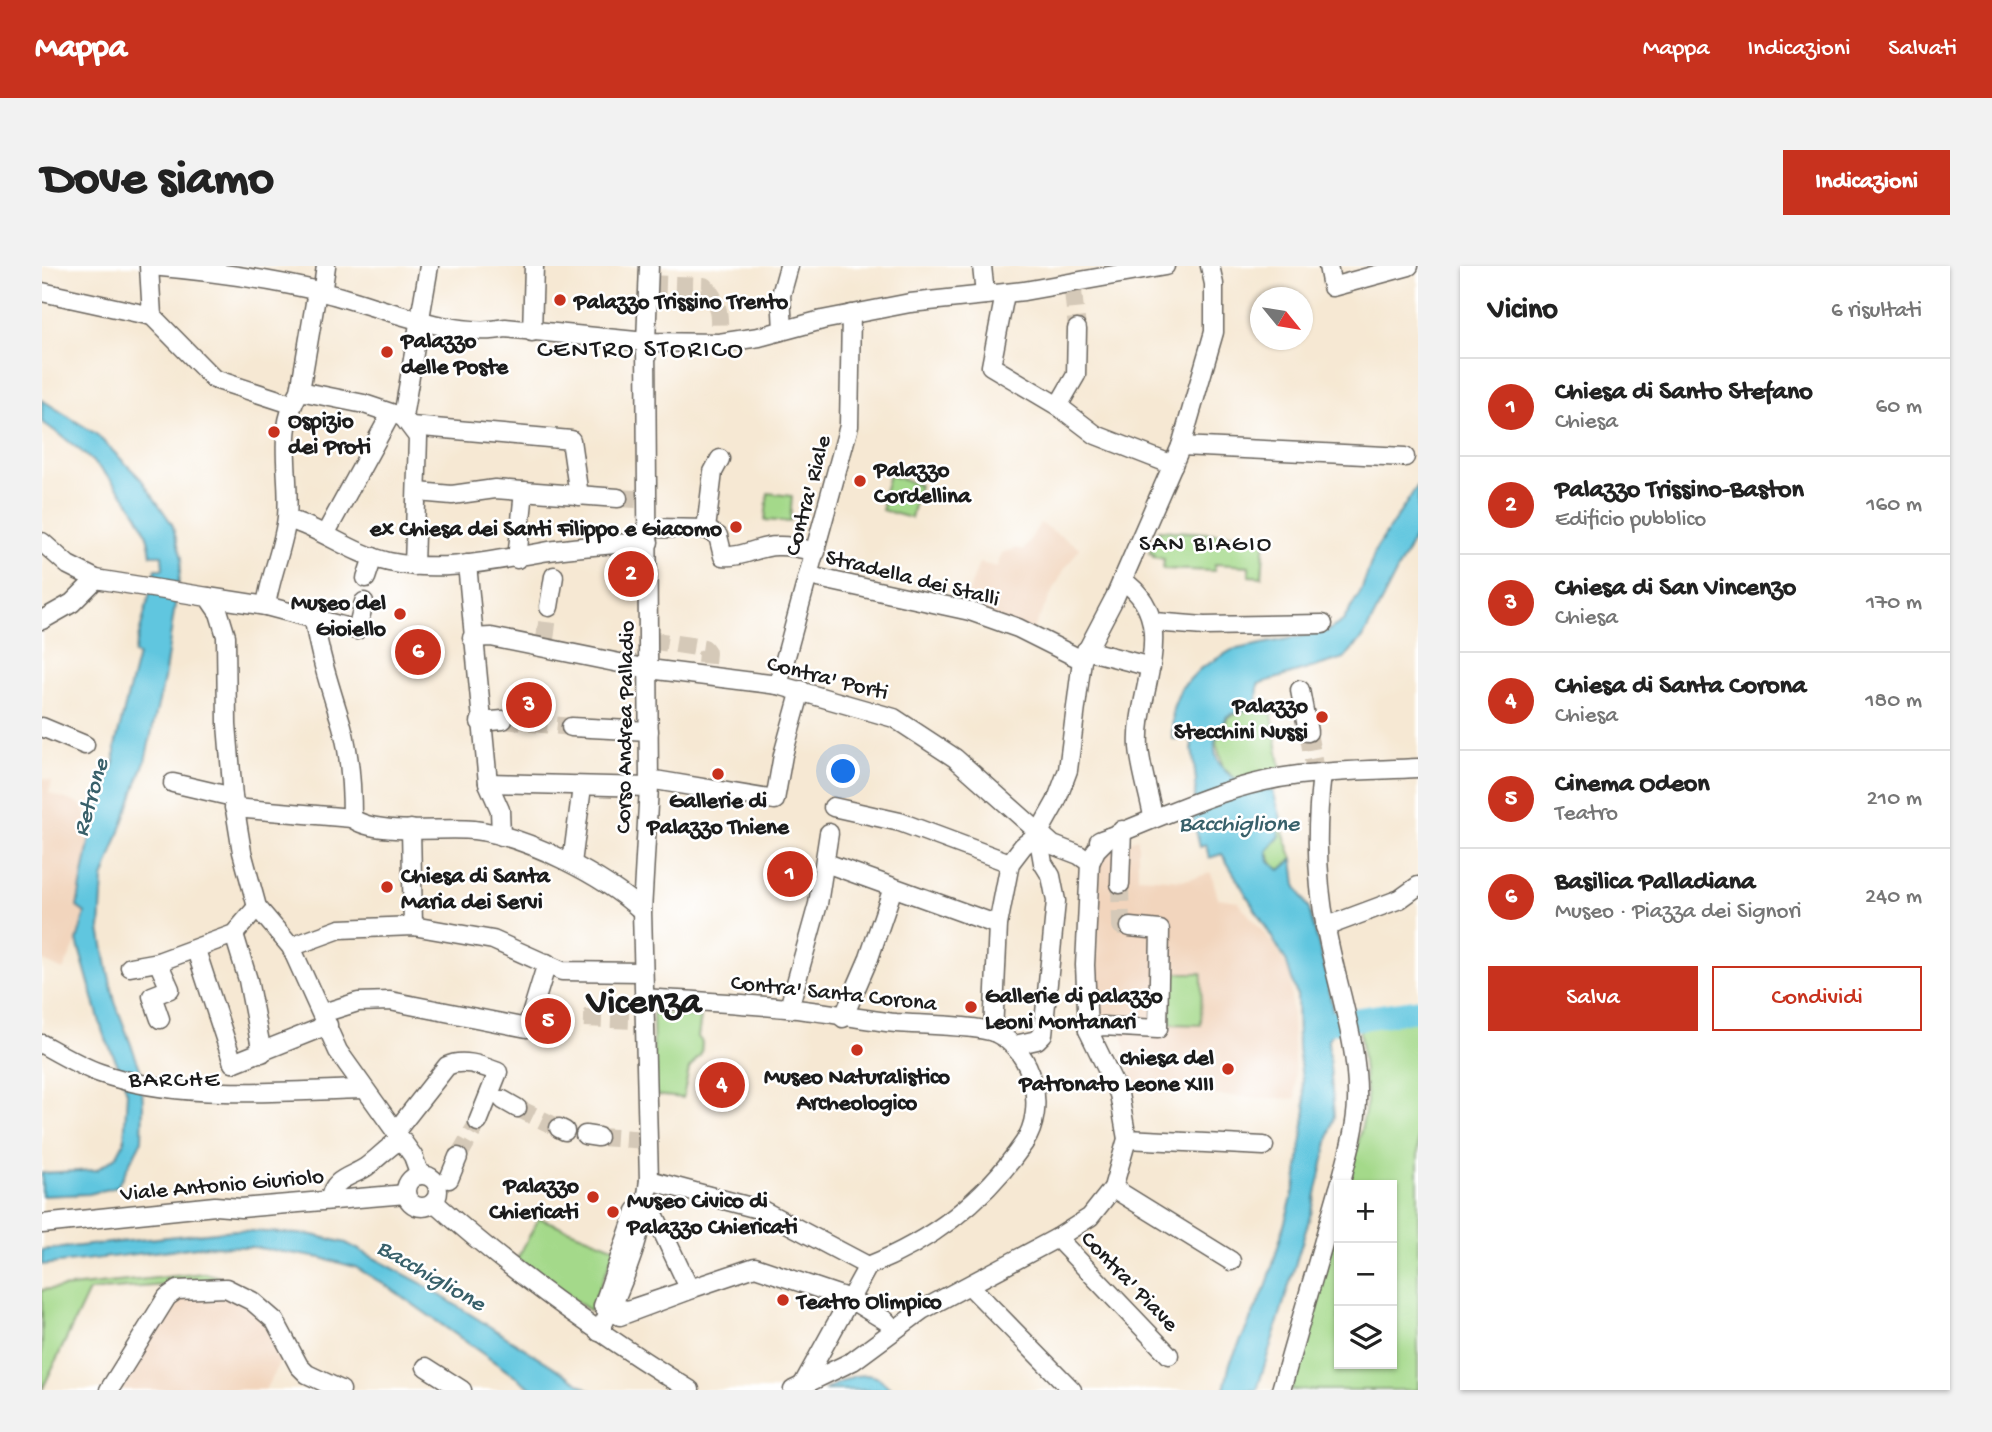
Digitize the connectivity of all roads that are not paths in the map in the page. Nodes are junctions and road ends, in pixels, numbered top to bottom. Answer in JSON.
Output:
{"nodes":[{"id":1,"x":150,"y":266,"type":"edge"},
{"id":2,"x":326,"y":266,"type":"edge"},
{"id":3,"x":429,"y":266,"type":"edge"},
{"id":4,"x":534,"y":266,"type":"edge"},
{"id":5,"x":649,"y":266,"type":"edge"},
{"id":6,"x":789,"y":266,"type":"edge"},
{"id":7,"x":982,"y":266,"type":"edge"},
{"id":8,"x":1165,"y":266,"type":"edge"},
{"id":9,"x":1210,"y":266,"type":"edge"},
{"id":10,"x":1328,"y":266,"type":"edge"},
{"id":11,"x":1409,"y":266,"type":"edge"},
{"id":12,"x":320,"y":291,"type":"junction"},
{"id":13,"x":42,"y":292,"type":"edge"},
{"id":14,"x":1005,"y":294,"type":"junction"},
{"id":15,"x":985,"y":295,"type":"junction"},
{"id":16,"x":851,"y":314,"type":"junction"},
{"id":17,"x":152,"y":316,"type":"junction"},
{"id":18,"x":420,"y":319,"type":"junction"},
{"id":19,"x":783,"y":330,"type":"junction"},
{"id":20,"x":1077,"y":330,"type":"tunnel mouth"},
{"id":21,"x":532,"y":332,"type":"junction"},
{"id":22,"x":646,"y":342,"type":"junction"},
{"id":23,"x":295,"y":398,"type":"junction"},
{"id":24,"x":1058,"y":406,"type":"junction"},
{"id":25,"x":402,"y":419,"type":"junction"},
{"id":26,"x":1181,"y":446,"type":"junction"},
{"id":27,"x":1405,"y":457,"type":"dead end"},
{"id":28,"x":720,"y":459,"type":"dead end"},
{"id":29,"x":1173,"y":465,"type":"junction"},
{"id":30,"x":524,"y":491,"type":"junction"},
{"id":31,"x":418,"y":492,"type":"junction"},
{"id":32,"x":579,"y":496,"type":"junction"},
{"id":33,"x":618,"y":498,"type":"tunnel mouth"},
{"id":34,"x":289,"y":519,"type":"junction"},
{"id":35,"x":706,"y":529,"type":"junction"},
{"id":36,"x":652,"y":531,"type":"junction"},
{"id":37,"x":333,"y":534,"type":"junction"},
{"id":38,"x":42,"y":542,"type":"edge"},
{"id":39,"x":816,"y":552,"type":"junction"},
{"id":40,"x":373,"y":557,"type":"junction"},
{"id":41,"x":517,"y":559,"type":"junction"},
{"id":42,"x":415,"y":563,"type":"junction"},
{"id":43,"x":556,"y":563,"type":"junction"},
{"id":44,"x":467,"y":564,"type":"junction"},
{"id":45,"x":809,"y":576,"type":"junction"},
{"id":46,"x":366,"y":578,"type":"dead end"},
{"id":47,"x":96,"y":579,"type":"junction"},
{"id":48,"x":1122,"y":580,"type":"junction"},
{"id":49,"x":202,"y":596,"type":"junction"},
{"id":50,"x":365,"y":602,"type":"dead end"},
{"id":51,"x":266,"y":606,"type":"junction"},
{"id":52,"x":549,"y":607,"type":"tunnel mouth"},
{"id":53,"x":42,"y":620,"type":"edge"},
{"id":54,"x":314,"y":620,"type":"junction"},
{"id":55,"x":1154,"y":622,"type":"junction"},
{"id":56,"x":1323,"y":624,"type":"dead end"},
{"id":57,"x":472,"y":638,"type":"junction"},
{"id":58,"x":1084,"y":655,"type":"junction"},
{"id":59,"x":1151,"y":667,"type":"junction"},
{"id":60,"x":649,"y":669,"type":"junction"},
{"id":61,"x":778,"y":685,"type":"junction"},
{"id":62,"x":801,"y":690,"type":"junction"},
{"id":63,"x":1300,"y":690,"type":"dead end"},
{"id":64,"x":503,"y":720,"type":"tunnel mouth"},
{"id":65,"x":480,"y":722,"type":"junction"},
{"id":66,"x":42,"y":727,"type":"edge"},
{"id":67,"x":571,"y":727,"type":"tunnel mouth"},
{"id":68,"x":649,"y":731,"type":"junction"},
{"id":69,"x":1308,"y":732,"type":"tunnel mouth"},
{"id":70,"x":85,"y":745,"type":"dead end"},
{"id":71,"x":1317,"y":771,"type":"junction"},
{"id":72,"x":1417,"y":774,"type":"edge"},
{"id":73,"x":173,"y":783,"type":"dead end"},
{"id":74,"x":649,"y":783,"type":"junction"},
{"id":75,"x":488,"y":784,"type":"junction"},
{"id":76,"x":582,"y":787,"type":"junction"},
{"id":77,"x":233,"y":802,"type":"junction"},
{"id":78,"x":833,"y":807,"type":"dead end"},
{"id":79,"x":1153,"y":816,"type":"junction"},
{"id":80,"x":352,"y":818,"type":"junction"},
{"id":81,"x":411,"y":829,"type":"junction"},
{"id":82,"x":829,"y":833,"type":"dead end"},
{"id":83,"x":1038,"y":834,"type":"junction"},
{"id":84,"x":1115,"y":834,"type":"junction"},
{"id":85,"x":508,"y":839,"type":"junction"},
{"id":86,"x":1069,"y":851,"type":"junction"},
{"id":87,"x":572,"y":863,"type":"junction"},
{"id":88,"x":826,"y":863,"type":"junction"},
{"id":89,"x":1010,"y":863,"type":"junction"},
{"id":90,"x":1090,"y":863,"type":"junction"},
{"id":91,"x":1120,"y":884,"type":"tunnel mouth"},
{"id":92,"x":1418,"y":886,"type":"edge"},
{"id":93,"x":893,"y":888,"type":"junction"},
{"id":94,"x":257,"y":907,"type":"junction"},
{"id":95,"x":642,"y":911,"type":"junction"},
{"id":96,"x":998,"y":925,"type":"junction"},
{"id":97,"x":413,"y":926,"type":"junction"},
{"id":98,"x":1130,"y":927,"type":"dead end"},
{"id":99,"x":1325,"y":927,"type":"junction"},
{"id":100,"x":234,"y":934,"type":"junction"},
{"id":101,"x":291,"y":947,"type":"junction"},
{"id":102,"x":196,"y":950,"type":"junction"},
{"id":103,"x":158,"y":962,"type":"junction"},
{"id":104,"x":547,"y":963,"type":"junction"},
{"id":105,"x":130,"y":967,"type":"dead end"},
{"id":106,"x":643,"y":972,"type":"junction"},
{"id":107,"x":643,"y":998,"type":"junction"},
{"id":108,"x":789,"y":1008,"type":"junction"},
{"id":109,"x":843,"y":1018,"type":"junction"},
{"id":110,"x":160,"y":1019,"type":"dead end"},
{"id":111,"x":326,"y":1019,"type":"junction"},
{"id":112,"x":1088,"y":1030,"type":"junction"},
{"id":113,"x":993,"y":1032,"type":"junction"},
{"id":114,"x":42,"y":1044,"type":"edge"},
{"id":115,"x":1015,"y":1045,"type":"junction"},
{"id":116,"x":262,"y":1053,"type":"junction"},
{"id":117,"x":233,"y":1063,"type":"junction"},
{"id":118,"x":363,"y":1089,"type":"junction"},
{"id":119,"x":229,"y":1092,"type":"junction"},
{"id":120,"x":478,"y":1122,"type":"tunnel mouth"},
{"id":121,"x":399,"y":1135,"type":"junction"},
{"id":122,"x":1127,"y":1139,"type":"junction"},
{"id":123,"x":1264,"y":1146,"type":"dead end"},
{"id":124,"x":458,"y":1157,"type":"tunnel mouth"},
{"id":125,"x":419,"y":1175,"type":"junction"},
{"id":126,"x":449,"y":1179,"type":"dead end"},
{"id":127,"x":649,"y":1180,"type":"junction"},
{"id":128,"x":1342,"y":1180,"type":"edge"},
{"id":129,"x":1113,"y":1188,"type":"junction"},
{"id":130,"x":406,"y":1194,"type":"junction"},
{"id":131,"x":330,"y":1199,"type":"junction"},
{"id":132,"x":434,"y":1202,"type":"junction"},
{"id":133,"x":1334,"y":1208,"type":"edge"},
{"id":134,"x":645,"y":1214,"type":"junction"},
{"id":135,"x":42,"y":1224,"type":"edge"},
{"id":136,"x":1057,"y":1238,"type":"junction"},
{"id":137,"x":1231,"y":1261,"type":"dead end"},
{"id":138,"x":868,"y":1266,"type":"junction"},
{"id":139,"x":970,"y":1286,"type":"junction"},
{"id":140,"x":690,"y":1290,"type":"junction"},
{"id":141,"x":850,"y":1299,"type":"junction"},
{"id":142,"x":611,"y":1309,"type":"junction"},
{"id":143,"x":894,"y":1330,"type":"junction"},
{"id":144,"x":599,"y":1332,"type":"junction"},
{"id":145,"x":824,"y":1350,"type":"junction"},
{"id":146,"x":1169,"y":1355,"type":"dead end"},
{"id":147,"x":426,"y":1367,"type":"dead end"},
{"id":148,"x":835,"y":1371,"type":"junction"},
{"id":149,"x":798,"y":1388,"type":"edge"},
{"id":150,"x":109,"y":1390,"type":"edge"},
{"id":151,"x":341,"y":1390,"type":"edge"},
{"id":152,"x":462,"y":1390,"type":"edge"},
{"id":153,"x":690,"y":1390,"type":"edge"},
{"id":154,"x":1072,"y":1390,"type":"edge"},
{"id":155,"x":1281,"y":1390,"type":"edge"}],
"edges":[{"from":1,"to":12,"type":"street"},
{"from":1,"to":17,"type":"street"},
{"from":2,"to":12,"type":"street"},
{"from":3,"to":18,"type":"street"},
{"from":4,"to":21,"type":"street"},
{"from":5,"to":22,"type":"street","name":"Corso Andrea Palladio"},
{"from":6,"to":19,"type":"street"},
{"from":7,"to":15,"type":"street"},
{"from":8,"to":14,"type":"street"},
{"from":9,"to":26,"type":"street"},
{"from":10,"to":11,"type":"street"},
{"from":12,"to":18,"type":"street"},
{"from":12,"to":23,"type":"street"},
{"from":13,"to":17,"type":"street"},
{"from":14,"to":15,"type":"street"},
{"from":14,"to":24,"type":"street"},
{"from":15,"to":16,"type":"street"},
{"from":16,"to":19,"type":"street"},
{"from":16,"to":39,"type":"street","name":"Contra' Riale"},
{"from":17,"to":23,"type":"street"},
{"from":18,"to":21,"type":"street"},
{"from":18,"to":25,"type":"street"},
{"from":19,"to":22,"type":"street"},
{"from":20,"to":24,"type":"street"},
{"from":21,"to":22,"type":"street"},
{"from":22,"to":36,"type":"street","name":"Corso Andrea Palladio"},
{"from":23,"to":25,"type":"street"},
{"from":23,"to":34,"type":"street"},
{"from":24,"to":29,"type":"street"},
{"from":25,"to":31,"type":"street"},
{"from":25,"to":32,"type":"street"},
{"from":25,"to":37,"type":"street"},
{"from":26,"to":27,"type":"street"},
{"from":26,"to":29,"type":"street"},
{"from":28,"to":35,"type":"street"},
{"from":29,"to":48,"type":"street"},
{"from":30,"to":31,"type":"street"},
{"from":30,"to":32,"type":"street"},
{"from":30,"to":41,"type":"street"},
{"from":31,"to":42,"type":"street"},
{"from":32,"to":33,"type":"street"},
{"from":34,"to":37,"type":"street"},
{"from":34,"to":51,"type":"street"},
{"from":35,"to":36,"type":"street"},
{"from":35,"to":39,"type":"street"},
{"from":36,"to":43,"type":"street"},
{"from":36,"to":60,"type":"street","name":"Corso Andrea Palladio"},
{"from":37,"to":40,"type":"street"},
{"from":38,"to":47,"type":"street"},
{"from":39,"to":45,"type":"street","name":"Contra' Riale"},
{"from":40,"to":42,"type":"street"},
{"from":40,"to":46,"type":"street"},
{"from":41,"to":43,"type":"street"},
{"from":41,"to":44,"type":"street"},
{"from":42,"to":44,"type":"street"},
{"from":43,"to":52,"type":"street"},
{"from":44,"to":57,"type":"street"},
{"from":45,"to":58,"type":"street","name":"Stradella dei Stalli"},
{"from":45,"to":61,"type":"street","name":"Contra' Riale"},
{"from":47,"to":49,"type":"street"},
{"from":47,"to":53,"type":"street"},
{"from":48,"to":55,"type":"street"},
{"from":48,"to":58,"type":"street"},
{"from":49,"to":51,"type":"street"},
{"from":49,"to":77,"type":"street"},
{"from":50,"to":54,"type":"street"},
{"from":51,"to":54,"type":"street"},
{"from":54,"to":80,"type":"street"},
{"from":55,"to":56,"type":"street"},
{"from":55,"to":59,"type":"street"},
{"from":57,"to":60,"type":"street","name":"Contra' Porti"},
{"from":57,"to":65,"type":"street"},
{"from":58,"to":59,"type":"street","name":"Stradella dei Stalli"},
{"from":58,"to":83,"type":"street"},
{"from":59,"to":79,"type":"street"},
{"from":60,"to":61,"type":"street","name":"Contra' Porti"},
{"from":60,"to":68,"type":"street","name":"Corso Andrea Palladio"},
{"from":61,"to":62,"type":"street","name":"Contra' Porti"},
{"from":62,"to":74,"type":"street"},
{"from":62,"to":83,"type":"street","name":"Contra' Porti"},
{"from":63,"to":69,"type":"street"},
{"from":64,"to":65,"type":"street"},
{"from":65,"to":75,"type":"street"},
{"from":66,"to":70,"type":"street"},
{"from":67,"to":68,"type":"street"},
{"from":68,"to":74,"type":"street","name":"Corso Andrea Palladio"},
{"from":71,"to":72,"type":"street"},
{"from":71,"to":79,"type":"street"},
{"from":71,"to":99,"type":"street"},
{"from":73,"to":77,"type":"street"},
{"from":74,"to":76,"type":"street"},
{"from":74,"to":95,"type":"street","name":"Corso Andrea Palladio"},
{"from":75,"to":76,"type":"street"},
{"from":75,"to":85,"type":"street"},
{"from":76,"to":87,"type":"street"},
{"from":77,"to":80,"type":"street"},
{"from":77,"to":94,"type":"street"},
{"from":78,"to":89,"type":"street"},
{"from":79,"to":84,"type":"street"},
{"from":80,"to":81,"type":"street"},
{"from":81,"to":85,"type":"street"},
{"from":81,"to":97,"type":"street"},
{"from":82,"to":88,"type":"street"},
{"from":83,"to":86,"type":"street","name":"Contra' Porti"},
{"from":83,"to":89,"type":"street"},
{"from":83,"to":115,"type":"street"},
{"from":84,"to":86,"type":"street"},
{"from":84,"to":90,"type":"street"},
{"from":84,"to":91,"type":"street"},
{"from":85,"to":87,"type":"street"},
{"from":86,"to":90,"type":"street","name":"Contra' Porti"},
{"from":87,"to":95,"type":"street"},
{"from":88,"to":93,"type":"street"},
{"from":88,"to":108,"type":"street"},
{"from":89,"to":96,"type":"street"},
{"from":90,"to":112,"type":"street"},
{"from":92,"to":99,"type":"street"},
{"from":93,"to":96,"type":"street"},
{"from":93,"to":109,"type":"street"},
{"from":94,"to":100,"type":"street"},
{"from":94,"to":101,"type":"street"},
{"from":95,"to":106,"type":"street","name":"Corso Andrea Palladio"},
{"from":96,"to":113,"type":"street"},
{"from":97,"to":101,"type":"street"},
{"from":97,"to":104,"type":"street"},
{"from":98,"to":112,"type":"street"},
{"from":99,"to":128,"type":"street"},
{"from":100,"to":102,"type":"street"},
{"from":100,"to":116,"type":"street"},
{"from":101,"to":111,"type":"street"},
{"from":102,"to":103,"type":"street"},
{"from":102,"to":117,"type":"street"},
{"from":103,"to":105,"type":"street"},
{"from":103,"to":110,"type":"street"},
{"from":104,"to":106,"type":"street"},
{"from":104,"to":111,"type":"street"},
{"from":106,"to":107,"type":"street","name":"Corso Andrea Palladio"},
{"from":107,"to":108,"type":"street","name":"Contra' Santa Corona"},
{"from":107,"to":127,"type":"street","name":"Corso Andrea Palladio"},
{"from":108,"to":109,"type":"street","name":"Contra' Santa Corona"},
{"from":109,"to":113,"type":"street","name":"Contra' Santa Corona"},
{"from":111,"to":116,"type":"street"},
{"from":111,"to":118,"type":"street"},
{"from":112,"to":122,"type":"street"},
{"from":113,"to":115,"type":"street","name":"Contra' Santa Corona"},
{"from":114,"to":119,"type":"street"},
{"from":115,"to":138,"type":"street"},
{"from":116,"to":117,"type":"street"},
{"from":117,"to":119,"type":"street"},
{"from":118,"to":119,"type":"street"},
{"from":118,"to":121,"type":"street"},
{"from":120,"to":121,"type":"street"},
{"from":121,"to":125,"type":"street"},
{"from":121,"to":131,"type":"street"},
{"from":122,"to":123,"type":"street"},
{"from":122,"to":129,"type":"street"},
{"from":124,"to":126,"type":"street"},
{"from":125,"to":130,"type":"street"},
{"from":125,"to":132,"type":"street"},
{"from":127,"to":134,"type":"street","name":"Corso Andrea Palladio"},
{"from":127,"to":138,"type":"street"},
{"from":129,"to":136,"type":"street"},
{"from":129,"to":137,"type":"street"},
{"from":130,"to":131,"type":"street","name":"Viale Antonio Giuriolo"},
{"from":130,"to":132,"type":"street"},
{"from":131,"to":135,"type":"street","name":"Viale Antonio Giuriolo"},
{"from":132,"to":144,"type":"street"},
{"from":133,"to":155,"type":"street"},
{"from":134,"to":140,"type":"street"},
{"from":134,"to":142,"type":"street","name":"Corso Andrea Palladio"},
{"from":136,"to":139,"type":"street"},
{"from":136,"to":146,"type":"street","name":"Contra' Piave"},
{"from":138,"to":141,"type":"street"},
{"from":139,"to":143,"type":"street"},
{"from":139,"to":154,"type":"street"},
{"from":140,"to":141,"type":"street"},
{"from":140,"to":142,"type":"street"},
{"from":141,"to":143,"type":"street"},
{"from":141,"to":145,"type":"street"},
{"from":142,"to":144,"type":"street","name":"Corso Andrea Palladio"},
{"from":143,"to":148,"type":"street"},
{"from":144,"to":153,"type":"street"},
{"from":145,"to":148,"type":"street"},
{"from":145,"to":149,"type":"street"},
{"from":147,"to":152,"type":"street"},
{"from":148,"to":149,"type":"street"},
{"from":150,"to":151,"type":"street"}]}
